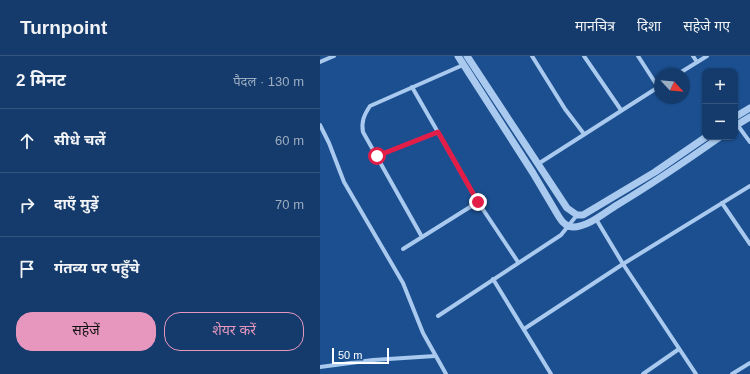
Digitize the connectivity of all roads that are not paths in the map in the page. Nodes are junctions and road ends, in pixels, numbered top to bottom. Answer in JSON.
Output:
{"nodes":[{"id":1,"x":334,"y":56,"type":"edge"},
{"id":2,"x":458,"y":56,"type":"edge"},
{"id":3,"x":467,"y":56,"type":"edge"},
{"id":4,"x":532,"y":56,"type":"edge"},
{"id":5,"x":584,"y":56,"type":"edge"},
{"id":6,"x":638,"y":56,"type":"edge"},
{"id":7,"x":693,"y":56,"type":"edge"},
{"id":8,"x":706,"y":56,"type":"edge"},
{"id":9,"x":320,"y":62,"type":"edge"},
{"id":10,"x":697,"y":62,"type":"junction"},
{"id":11,"x":463,"y":65,"type":"junction"},
{"id":12,"x":688,"y":68,"type":"edge"},
{"id":13,"x":654,"y":79,"type":"edge"},
{"id":14,"x":412,"y":87,"type":"junction"},
{"id":15,"x":654,"y":89,"type":"edge"},
{"id":16,"x":750,"y":108,"type":"edge"},
{"id":17,"x":621,"y":110,"type":"junction"},
{"id":18,"x":738,"y":115,"type":"edge"},
{"id":19,"x":750,"y":117,"type":"edge"},
{"id":20,"x":738,"y":123,"type":"edge"},
{"id":21,"x":320,"y":125,"type":"edge"},
{"id":22,"x":738,"y":127,"type":"edge"},
{"id":23,"x":438,"y":132,"type":"junction"},
{"id":24,"x":584,"y":134,"type":"junction"},
{"id":25,"x":702,"y":140,"type":"edge"},
{"id":26,"x":716,"y":140,"type":"edge"},
{"id":27,"x":750,"y":142,"type":"edge"},
{"id":28,"x":377,"y":156,"type":"junction"},
{"id":29,"x":537,"y":164,"type":"junction"},
{"id":30,"x":750,"y":186,"type":"edge"},
{"id":31,"x":478,"y":202,"type":"junction"},
{"id":32,"x":722,"y":203,"type":"junction"},
{"id":33,"x":577,"y":215,"type":"junction"},
{"id":34,"x":595,"y":218,"type":"junction"},
{"id":35,"x":569,"y":227,"type":"junction"},
{"id":36,"x":422,"y":237,"type":"junction"},
{"id":37,"x":750,"y":244,"type":"edge"},
{"id":38,"x":402,"y":249,"type":"dead end"},
{"id":39,"x":518,"y":262,"type":"junction"},
{"id":40,"x":624,"y":264,"type":"junction"},
{"id":41,"x":493,"y":279,"type":"junction"},
{"id":42,"x":438,"y":316,"type":"dead end"},
{"id":43,"x":524,"y":329,"type":"junction"},
{"id":44,"x":678,"y":349,"type":"junction"},
{"id":45,"x":435,"y":356,"type":"junction"},
{"id":46,"x":750,"y":363,"type":"edge"},
{"id":47,"x":320,"y":367,"type":"edge"},
{"id":48,"x":446,"y":374,"type":"edge"},
{"id":49,"x":551,"y":374,"type":"edge"},
{"id":50,"x":643,"y":374,"type":"edge"},
{"id":51,"x":696,"y":374,"type":"edge"},
{"id":52,"x":732,"y":374,"type":"edge"}],
"edges":[{"from":1,"to":9,"type":"street"},
{"from":2,"to":11,"type":"street"},
{"from":3,"to":29,"type":"street"},
{"from":4,"to":24,"type":"street"},
{"from":5,"to":17,"type":"street"},
{"from":6,"to":13,"type":"street"},
{"from":7,"to":10,"type":"street"},
{"from":8,"to":10,"type":"street"},
{"from":10,"to":12,"type":"street"},
{"from":11,"to":14,"type":"street"},
{"from":11,"to":35,"type":"street"},
{"from":14,"to":23,"type":"street"},
{"from":14,"to":28,"type":"street"},
{"from":15,"to":17,"type":"street"},
{"from":16,"to":18,"type":"street"},
{"from":17,"to":24,"type":"street"},
{"from":19,"to":20,"type":"street"},
{"from":21,"to":45,"type":"street"},
{"from":22,"to":27,"type":"street"},
{"from":23,"to":28,"type":"street"},
{"from":23,"to":31,"type":"street"},
{"from":24,"to":29,"type":"street"},
{"from":25,"to":33,"type":"street"},
{"from":26,"to":34,"type":"street"},
{"from":28,"to":36,"type":"street"},
{"from":29,"to":33,"type":"street"},
{"from":30,"to":32,"type":"street"},
{"from":31,"to":36,"type":"street"},
{"from":31,"to":39,"type":"street"},
{"from":32,"to":37,"type":"street"},
{"from":32,"to":40,"type":"street"},
{"from":33,"to":35,"type":"street"},
{"from":34,"to":35,"type":"street"},
{"from":34,"to":40,"type":"street"},
{"from":35,"to":39,"type":"street"},
{"from":36,"to":38,"type":"street"},
{"from":39,"to":41,"type":"street"},
{"from":40,"to":43,"type":"street"},
{"from":40,"to":44,"type":"street"},
{"from":41,"to":42,"type":"street"},
{"from":41,"to":43,"type":"street"},
{"from":43,"to":49,"type":"street"},
{"from":44,"to":50,"type":"street"},
{"from":44,"to":51,"type":"street"},
{"from":45,"to":47,"type":"street"},
{"from":45,"to":48,"type":"street"},
{"from":46,"to":52,"type":"street"}]}
